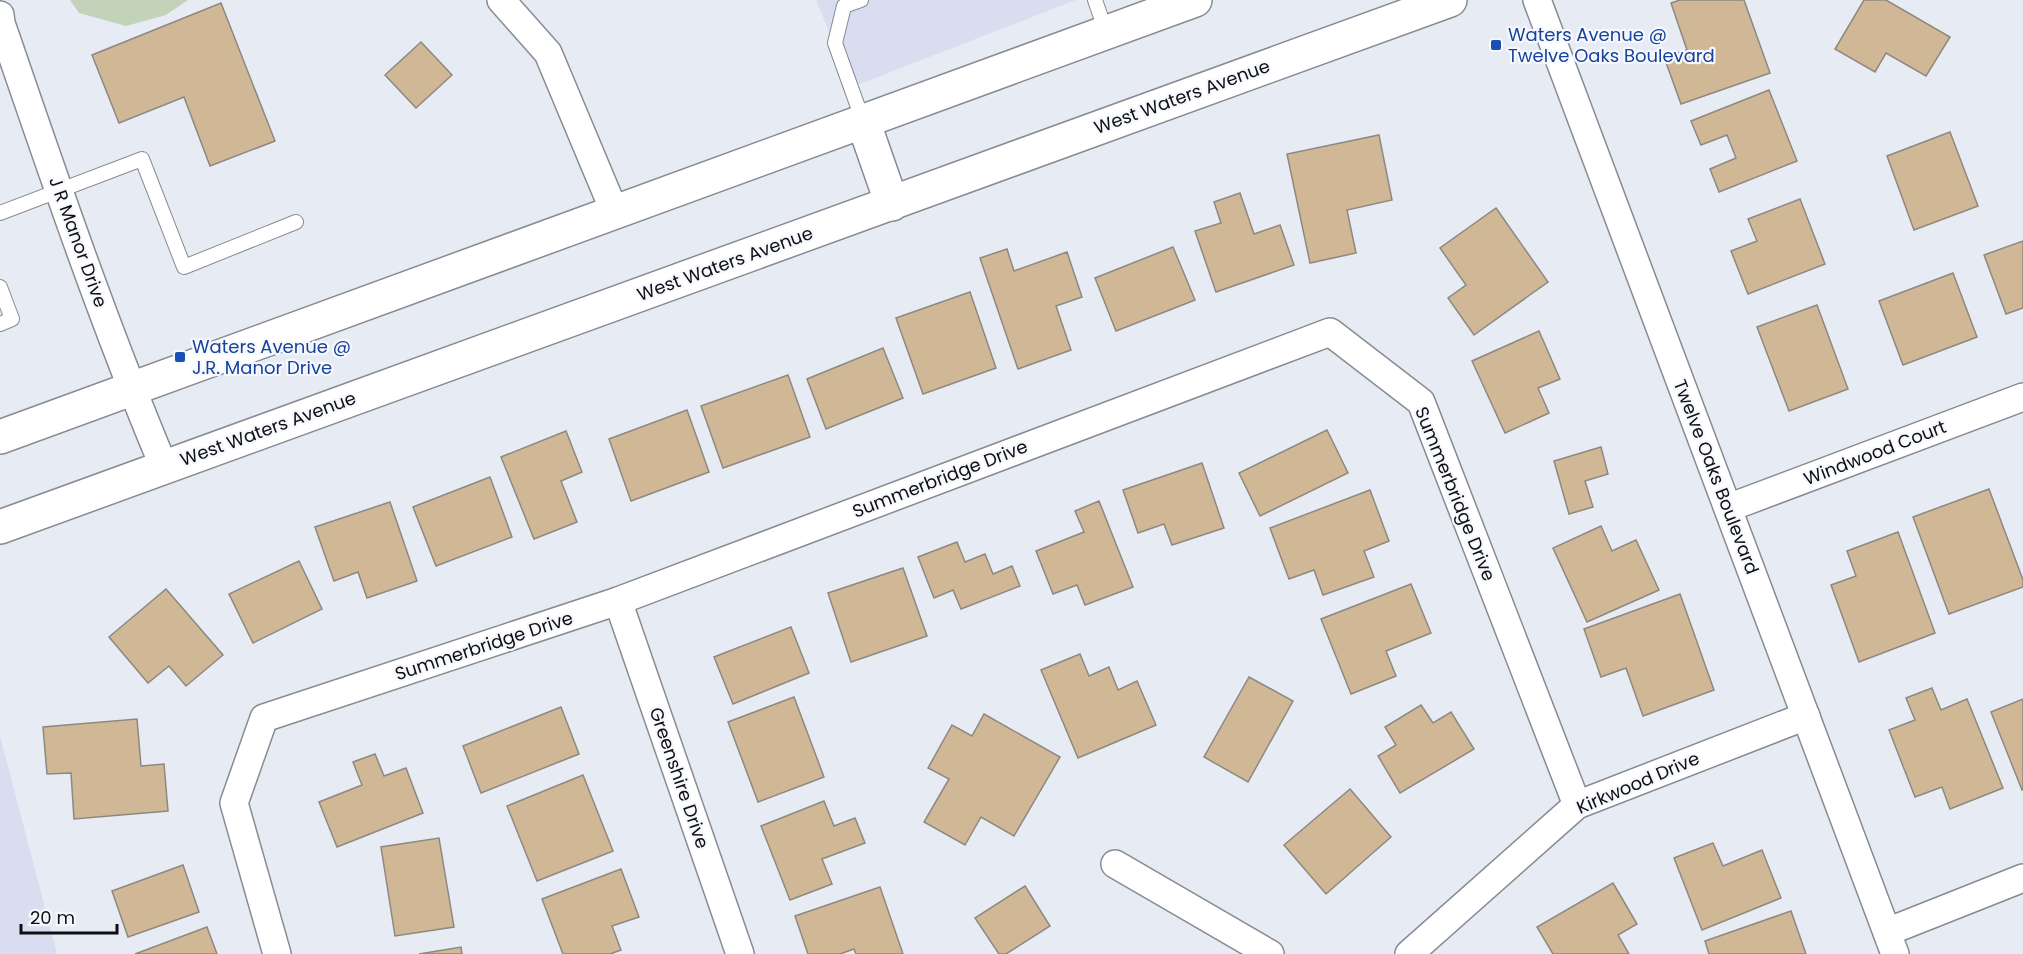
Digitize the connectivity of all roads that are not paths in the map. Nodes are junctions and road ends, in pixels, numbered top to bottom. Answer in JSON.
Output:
{"nodes":[{"id":1,"x":501,"y":0,"type":"edge"},
{"id":2,"x":861,"y":0,"type":"edge"},
{"id":3,"x":1095,"y":0,"type":"edge"},
{"id":4,"x":1195,"y":0,"type":"edge"},
{"id":5,"x":1450,"y":0,"type":"edge"},
{"id":6,"x":1537,"y":0,"type":"edge"},
{"id":7,"x":0,"y":15,"type":"edge"},
{"id":8,"x":1106,"y":32,"type":"junction"},
{"id":9,"x":862,"y":122,"type":"junction"},
{"id":10,"x":59,"y":192,"type":"junction"},
{"id":11,"x":892,"y":204,"type":"junction"},
{"id":12,"x":0,"y":213,"type":"edge"},
{"id":13,"x":615,"y":213,"type":"junction"},
{"id":14,"x":296,"y":222,"type":"dead end"},
{"id":15,"x":0,"y":287,"type":"edge"},
{"id":16,"x":0,"y":324,"type":"edge"},
{"id":17,"x":131,"y":390,"type":"junction"},
{"id":18,"x":2023,"y":397,"type":"edge"},
{"id":19,"x":0,"y":437,"type":"edge"},
{"id":20,"x":164,"y":467,"type":"junction"},
{"id":21,"x":1728,"y":508,"type":"junction"},
{"id":22,"x":0,"y":527,"type":"edge"},
{"id":23,"x":618,"y":601,"type":"junction"},
{"id":24,"x":1806,"y":716,"type":"junction"},
{"id":25,"x":1577,"y":805,"type":"junction"},
{"id":26,"x":1115,"y":864,"type":"dead end"},
{"id":27,"x":2023,"y":878,"type":"edge"},
{"id":28,"x":1891,"y":943,"type":"edge"},
{"id":29,"x":277,"y":954,"type":"edge"},
{"id":30,"x":740,"y":954,"type":"edge"},
{"id":31,"x":1270,"y":954,"type":"edge"},
{"id":32,"x":1409,"y":954,"type":"edge"}],
"edges":[{"from":1,"to":13,"type":"street"},
{"from":2,"to":9,"type":"lane"},
{"from":3,"to":8,"type":"lane"},
{"from":4,"to":8,"type":"main road"},
{"from":5,"to":11,"type":"main road","name":"West Waters Avenue"},
{"from":6,"to":21,"type":"street","name":"Twelve Oaks Boulevard"},
{"from":7,"to":10,"type":"street","name":"J R Manor Drive"},
{"from":8,"to":9,"type":"main road"},
{"from":9,"to":11,"type":"main road"},
{"from":9,"to":13,"type":"main road"},
{"from":10,"to":12,"type":"lane"},
{"from":10,"to":14,"type":"lane"},
{"from":10,"to":17,"type":"street","name":"J R Manor Drive"},
{"from":11,"to":20,"type":"main road","name":"West Waters Avenue"},
{"from":13,"to":17,"type":"main road"},
{"from":15,"to":16,"type":"lane"},
{"from":17,"to":19,"type":"main road"},
{"from":17,"to":20,"type":"street","name":"J R Manor Drive"},
{"from":18,"to":21,"type":"street","name":"Windwood Court"},
{"from":20,"to":22,"type":"main road","name":"West Waters Avenue"},
{"from":21,"to":24,"type":"street","name":"Twelve Oaks Boulevard"},
{"from":23,"to":25,"type":"street","name":"Summerbridge Drive"},
{"from":23,"to":29,"type":"street","name":"Summerbridge Drive"},
{"from":23,"to":30,"type":"street","name":"Greenshire Drive"},
{"from":24,"to":25,"type":"street","name":"Kirkwood Drive"},
{"from":24,"to":28,"type":"street","name":"Twelve Oaks Boulevard"},
{"from":25,"to":32,"type":"street","name":"Kirkwood Drive"},
{"from":26,"to":31,"type":"street"},
{"from":27,"to":28,"type":"street"}]}
